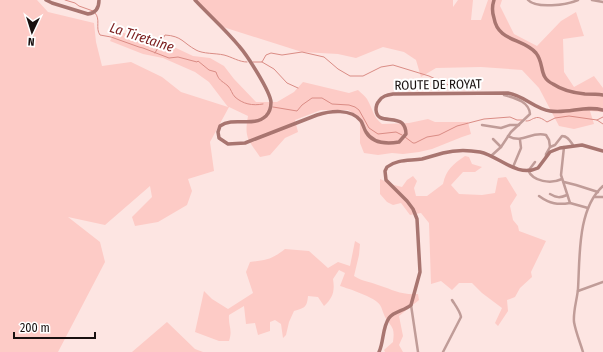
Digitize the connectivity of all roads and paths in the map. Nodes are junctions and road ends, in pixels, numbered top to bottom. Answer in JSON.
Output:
{"nodes":[{"id":1,"x":46,"y":0,"type":"edge"},
{"id":2,"x":99,"y":0,"type":"edge"},
{"id":3,"x":195,"y":0,"type":"edge"},
{"id":4,"x":494,"y":0,"type":"edge"},
{"id":5,"x":528,"y":0,"type":"edge"},
{"id":6,"x":578,"y":0,"type":"edge"},
{"id":7,"x":592,"y":0,"type":"edge"},
{"id":8,"x":603,"y":2,"type":"edge"},
{"id":9,"x":503,"y":93,"type":"junction"},
{"id":10,"x":603,"y":95,"type":"edge"},
{"id":11,"x":603,"y":110,"type":"edge"},
{"id":12,"x":482,"y":125,"type":"dead end"},
{"id":13,"x":520,"y":125,"type":"junction"},
{"id":14,"x":508,"y":136,"type":"junction"},
{"id":15,"x":493,"y":139,"type":"dead end"},
{"id":16,"x":520,"y":140,"type":"junction"},
{"id":17,"x":573,"y":145,"type":"junction"},
{"id":18,"x":501,"y":147,"type":"junction"},
{"id":19,"x":550,"y":147,"type":"junction"},
{"id":20,"x":564,"y":147,"type":"junction"},
{"id":21,"x":603,"y":151,"type":"edge"},
{"id":22,"x":491,"y":156,"type":"junction"},
{"id":23,"x":546,"y":157,"type":"junction"},
{"id":24,"x":535,"y":162,"type":"dead end"},
{"id":25,"x":513,"y":168,"type":"junction"},
{"id":26,"x":529,"y":170,"type":"junction"},
{"id":27,"x":562,"y":179,"type":"junction"},
{"id":28,"x":564,"y":182,"type":"junction"},
{"id":29,"x":603,"y":186,"type":"edge"},
{"id":30,"x":598,"y":192,"type":"junction"},
{"id":31,"x":550,"y":194,"type":"dead end"},
{"id":32,"x":567,"y":195,"type":"junction"},
{"id":33,"x":539,"y":196,"type":"dead end"},
{"id":34,"x":595,"y":197,"type":"junction"},
{"id":35,"x":603,"y":197,"type":"edge"},
{"id":36,"x":570,"y":203,"type":"junction"},
{"id":37,"x":588,"y":208,"type":"junction"},
{"id":38,"x":603,"y":282,"type":"edge"},
{"id":39,"x":578,"y":291,"type":"junction"},
{"id":40,"x":452,"y":300,"type":"dead end"},
{"id":41,"x":411,"y":305,"type":"junction"},
{"id":42,"x":379,"y":352,"type":"edge"},
{"id":43,"x":418,"y":352,"type":"edge"},
{"id":44,"x":443,"y":352,"type":"edge"},
{"id":45,"x":583,"y":352,"type":"edge"}],
"edges":[{"from":1,"to":2,"type":"main road"},
{"from":3,"to":9,"type":"main road","name":"ROUTE DE ROYAT"},
{"from":4,"to":10,"type":"main road"},
{"from":5,"to":6,"type":"street"},
{"from":7,"to":8,"type":"street"},
{"from":9,"to":11,"type":"main road","name":"ROUTE DE ROYAT"},
{"from":9,"to":13,"type":"street"},
{"from":12,"to":13,"type":"street"},
{"from":13,"to":14,"type":"street"},
{"from":14,"to":16,"type":"street"},
{"from":14,"to":18,"type":"street"},
{"from":15,"to":18,"type":"street"},
{"from":16,"to":19,"type":"street"},
{"from":16,"to":25,"type":"street"},
{"from":17,"to":19,"type":"street"},
{"from":17,"to":20,"type":"main road"},
{"from":17,"to":21,"type":"main road"},
{"from":18,"to":22,"type":"street"},
{"from":19,"to":23,"type":"street"},
{"from":20,"to":23,"type":"main road"},
{"from":20,"to":27,"type":"street"},
{"from":22,"to":25,"type":"main road"},
{"from":22,"to":41,"type":"main road"},
{"from":23,"to":26,"type":"main road"},
{"from":24,"to":26,"type":"street"},
{"from":25,"to":26,"type":"main road"},
{"from":26,"to":27,"type":"street"},
{"from":27,"to":28,"type":"street"},
{"from":28,"to":30,"type":"street"},
{"from":28,"to":32,"type":"street"},
{"from":29,"to":30,"type":"street"},
{"from":30,"to":34,"type":"street"},
{"from":31,"to":32,"type":"street"},
{"from":32,"to":36,"type":"street"},
{"from":33,"to":36,"type":"street"},
{"from":34,"to":35,"type":"street"},
{"from":34,"to":37,"type":"street"},
{"from":36,"to":37,"type":"street"},
{"from":37,"to":39,"type":"street"},
{"from":38,"to":39,"type":"street"},
{"from":39,"to":45,"type":"street"},
{"from":40,"to":44,"type":"street"},
{"from":41,"to":42,"type":"main road"},
{"from":41,"to":43,"type":"street"}]}
